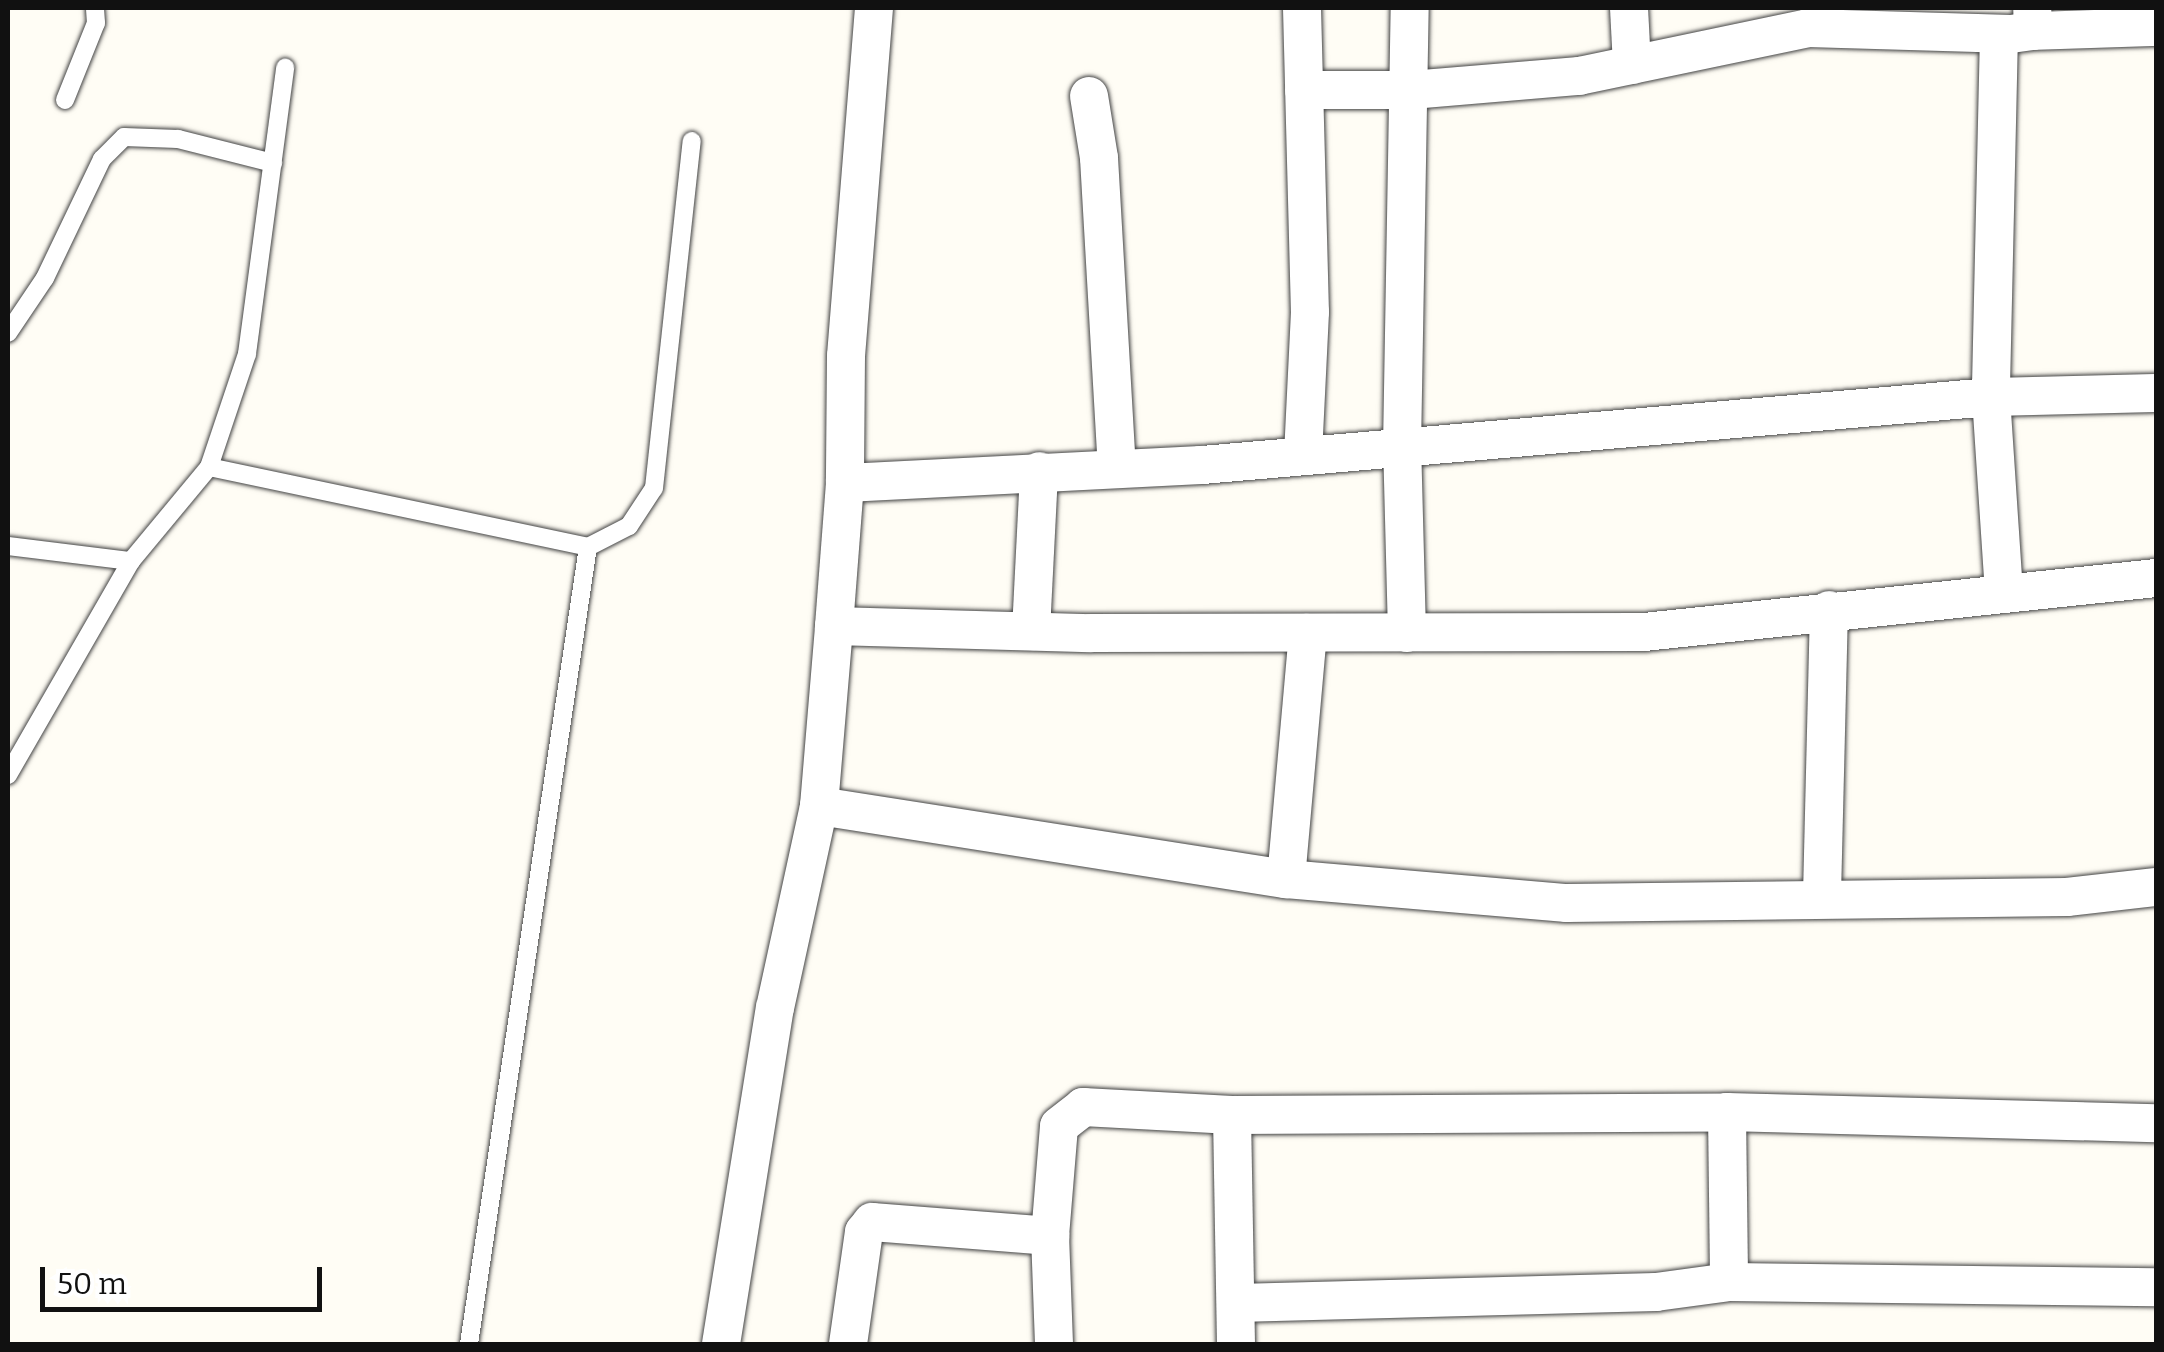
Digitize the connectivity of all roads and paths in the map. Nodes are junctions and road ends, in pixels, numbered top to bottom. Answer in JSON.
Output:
{"nodes":[{"id":1,"x":95,"y":8,"type":"edge"},
{"id":2,"x":874,"y":8,"type":"edge"},
{"id":3,"x":1302,"y":8,"type":"edge"},
{"id":4,"x":1410,"y":8,"type":"edge"},
{"id":5,"x":1629,"y":8,"type":"edge"},
{"id":6,"x":1808,"y":18,"type":"edge"},
{"id":7,"x":2021,"y":24,"type":"edge"},
{"id":8,"x":2156,"y":26,"type":"edge"},
{"id":9,"x":1632,"y":66,"type":"junction"},
{"id":10,"x":285,"y":68,"type":"dead end"},
{"id":11,"x":1304,"y":90,"type":"junction"},
{"id":12,"x":1411,"y":90,"type":"junction"},
{"id":13,"x":1089,"y":96,"type":"dead end"},
{"id":14,"x":66,"y":100,"type":"dead end"},
{"id":15,"x":692,"y":141,"type":"dead end"},
{"id":16,"x":273,"y":163,"type":"junction"},
{"id":17,"x":8,"y":333,"type":"edge"},
{"id":18,"x":2156,"y":393,"type":"edge"},
{"id":19,"x":1991,"y":396,"type":"junction"},
{"id":20,"x":1402,"y":448,"type":"junction"},
{"id":21,"x":1303,"y":455,"type":"junction"},
{"id":22,"x":1117,"y":467,"type":"junction"},
{"id":23,"x":209,"y":468,"type":"junction"},
{"id":24,"x":1039,"y":471,"type":"junction"},
{"id":25,"x":844,"y":483,"type":"junction"},
{"id":26,"x":8,"y":546,"type":"edge"},
{"id":27,"x":588,"y":547,"type":"junction"},
{"id":28,"x":131,"y":561,"type":"junction"},
{"id":29,"x":2156,"y":578,"type":"edge"},
{"id":30,"x":2004,"y":592,"type":"junction"},
{"id":31,"x":1829,"y":610,"type":"junction"},
{"id":32,"x":834,"y":626,"type":"junction"},
{"id":33,"x":1031,"y":632,"type":"junction"},
{"id":34,"x":1406,"y":632,"type":"junction"},
{"id":35,"x":1308,"y":633,"type":"junction"},
{"id":36,"x":8,"y":774,"type":"edge"},
{"id":37,"x":819,"y":806,"type":"junction"},
{"id":38,"x":1286,"y":879,"type":"junction"},
{"id":39,"x":2156,"y":887,"type":"edge"},
{"id":40,"x":1822,"y":896,"type":"junction"},
{"id":41,"x":1726,"y":1112,"type":"junction"},
{"id":42,"x":1232,"y":1114,"type":"junction"},
{"id":43,"x":2156,"y":1123,"type":"edge"},
{"id":44,"x":1050,"y":1236,"type":"junction"},
{"id":45,"x":1728,"y":1282,"type":"junction"},
{"id":46,"x":2156,"y":1287,"type":"edge"},
{"id":47,"x":1236,"y":1303,"type":"junction"},
{"id":48,"x":469,"y":1344,"type":"edge"},
{"id":49,"x":721,"y":1344,"type":"edge"},
{"id":50,"x":848,"y":1344,"type":"edge"},
{"id":51,"x":1054,"y":1344,"type":"edge"},
{"id":52,"x":1236,"y":1344,"type":"edge"}],
"edges":[{"from":1,"to":14,"type":"lane"},
{"from":2,"to":25,"type":"street"},
{"from":3,"to":11,"type":"street"},
{"from":4,"to":12,"type":"street"},
{"from":5,"to":9,"type":"street"},
{"from":6,"to":7,"type":"street"},
{"from":6,"to":9,"type":"street"},
{"from":7,"to":8,"type":"street"},
{"from":7,"to":19,"type":"street"},
{"from":9,"to":12,"type":"street"},
{"from":10,"to":16,"type":"lane"},
{"from":11,"to":12,"type":"street"},
{"from":11,"to":21,"type":"street"},
{"from":12,"to":20,"type":"street"},
{"from":13,"to":22,"type":"street"},
{"from":15,"to":27,"type":"lane"},
{"from":16,"to":17,"type":"lane"},
{"from":16,"to":23,"type":"lane"},
{"from":18,"to":19,"type":"street"},
{"from":19,"to":20,"type":"street"},
{"from":19,"to":30,"type":"street"},
{"from":20,"to":21,"type":"street"},
{"from":20,"to":34,"type":"street"},
{"from":21,"to":22,"type":"street"},
{"from":22,"to":24,"type":"street"},
{"from":23,"to":27,"type":"lane"},
{"from":23,"to":28,"type":"lane"},
{"from":24,"to":25,"type":"street"},
{"from":24,"to":33,"type":"street"},
{"from":25,"to":32,"type":"street"},
{"from":26,"to":28,"type":"lane"},
{"from":27,"to":48,"type":"lane"},
{"from":28,"to":36,"type":"lane"},
{"from":29,"to":30,"type":"street"},
{"from":30,"to":31,"type":"street"},
{"from":31,"to":34,"type":"street"},
{"from":31,"to":40,"type":"street"},
{"from":32,"to":33,"type":"street"},
{"from":32,"to":37,"type":"street"},
{"from":33,"to":35,"type":"street"},
{"from":34,"to":35,"type":"street"},
{"from":35,"to":38,"type":"street"},
{"from":37,"to":38,"type":"street"},
{"from":37,"to":49,"type":"street"},
{"from":38,"to":40,"type":"street"},
{"from":39,"to":40,"type":"street"},
{"from":41,"to":42,"type":"street"},
{"from":41,"to":43,"type":"street"},
{"from":41,"to":45,"type":"street"},
{"from":42,"to":44,"type":"street"},
{"from":42,"to":47,"type":"street"},
{"from":44,"to":50,"type":"street"},
{"from":44,"to":51,"type":"street"},
{"from":45,"to":46,"type":"street"},
{"from":45,"to":47,"type":"street"},
{"from":47,"to":52,"type":"street"}]}
